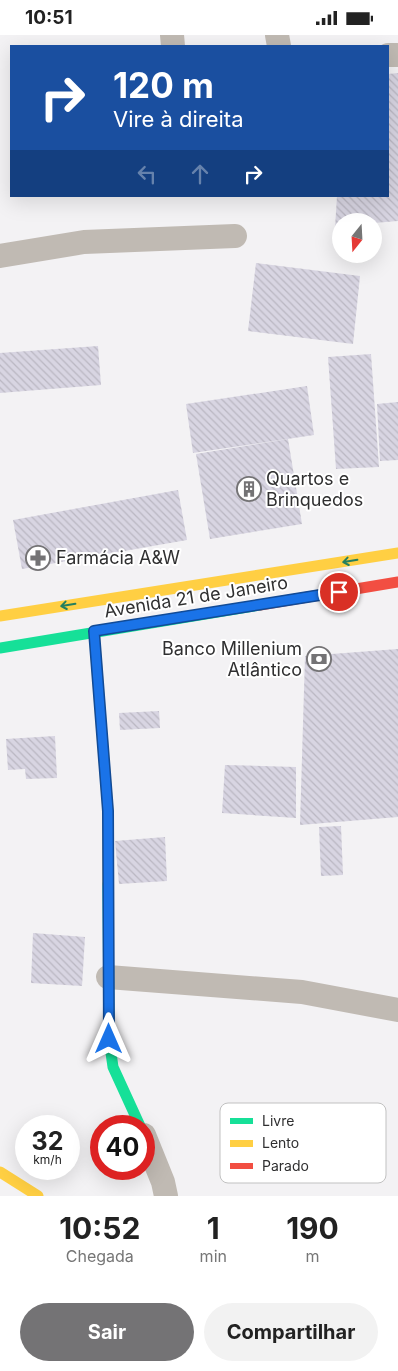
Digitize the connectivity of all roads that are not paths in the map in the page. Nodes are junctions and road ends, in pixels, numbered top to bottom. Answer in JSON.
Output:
{"nodes":[{"id":1,"x":235,"y":236,"type":"dead end"},
{"id":2,"x":0,"y":256,"type":"edge"},
{"id":3,"x":398,"y":553,"type":"edge"},
{"id":4,"x":398,"y":582,"type":"edge"},
{"id":5,"x":0,"y":616,"type":"edge"},
{"id":6,"x":94,"y":631,"type":"junction"},
{"id":7,"x":0,"y":648,"type":"edge"},
{"id":8,"x":108,"y":977,"type":"junction"},
{"id":9,"x":398,"y":1010,"type":"edge"},
{"id":10,"x":135,"y":1115,"type":"edge"},
{"id":11,"x":155,"y":1162,"type":"edge"},
{"id":12,"x":0,"y":1172,"type":"edge"},
{"id":13,"x":24,"y":1192,"type":"edge"},
{"id":14,"x":166,"y":1196,"type":"edge"}],
"edges":[{"from":1,"to":2,"type":"street"},
{"from":3,"to":5,"type":"main road","name":"Avenida 21 de Janeiro","one_way":true},
{"from":4,"to":6,"type":"main road","name":"Avenida 21 de Janeiro"},
{"from":6,"to":7,"type":"main road","name":"Avenida 21 de Janeiro"},
{"from":6,"to":8,"type":"main road"},
{"from":8,"to":9,"type":"street"},
{"from":8,"to":10,"type":"main road"},
{"from":11,"to":14,"type":"street"},
{"from":12,"to":13,"type":"main road"}]}
